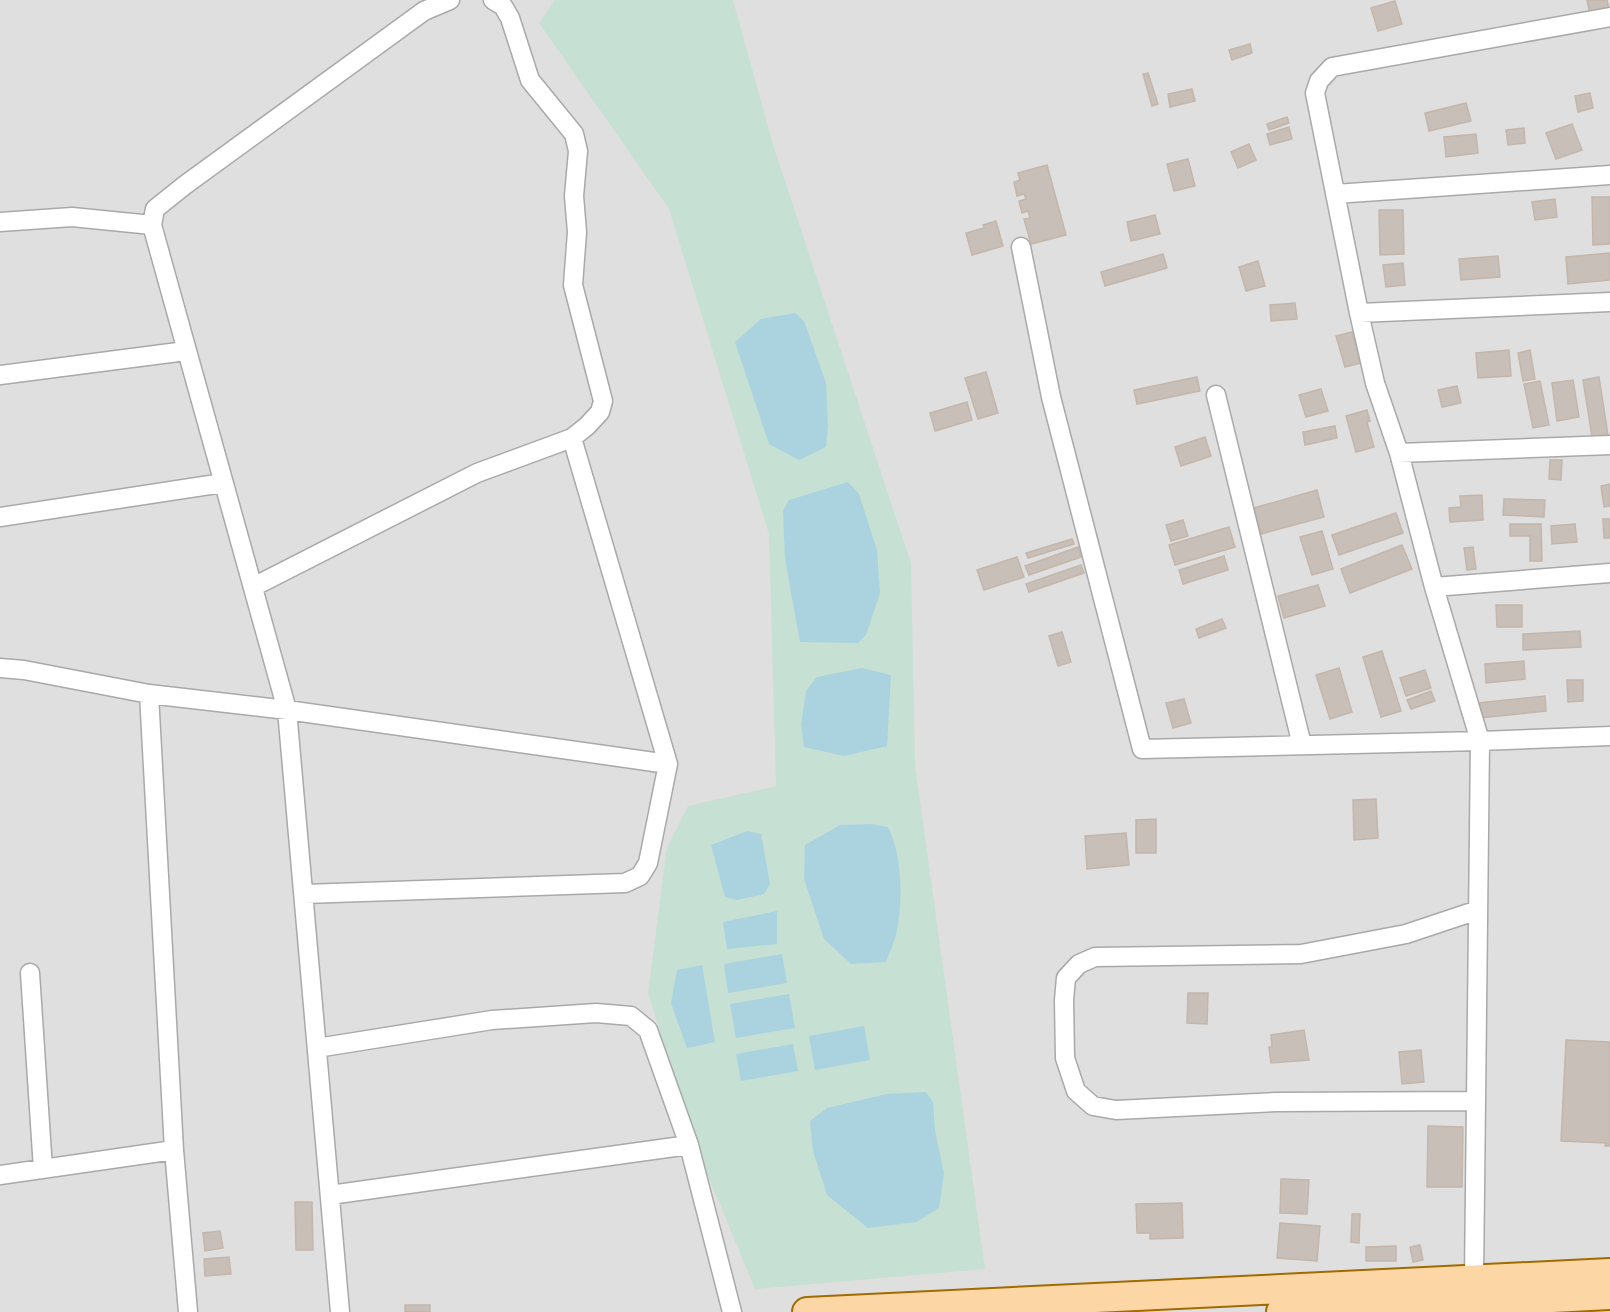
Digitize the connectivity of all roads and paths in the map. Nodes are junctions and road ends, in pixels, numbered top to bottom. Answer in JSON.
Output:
{"nodes":[{"id":1,"x":450,"y":0,"type":"edge"},
{"id":2,"x":493,"y":0,"type":"edge"},
{"id":3,"x":1610,"y":17,"type":"edge"},
{"id":4,"x":1610,"y":175,"type":"edge"},
{"id":5,"x":1335,"y":194,"type":"junction"},
{"id":6,"x":0,"y":222,"type":"edge"},
{"id":7,"x":152,"y":225,"type":"junction"},
{"id":8,"x":1021,"y":247,"type":"dead end"},
{"id":9,"x":1610,"y":302,"type":"edge"},
{"id":10,"x":1359,"y":313,"type":"junction"},
{"id":11,"x":186,"y":351,"type":"junction"},
{"id":12,"x":0,"y":375,"type":"edge"},
{"id":13,"x":1216,"y":395,"type":"dead end"},
{"id":14,"x":572,"y":438,"type":"junction"},
{"id":15,"x":1610,"y":445,"type":"edge"},
{"id":16,"x":1399,"y":453,"type":"junction"},
{"id":17,"x":223,"y":483,"type":"junction"},
{"id":18,"x":0,"y":517,"type":"edge"},
{"id":19,"x":1610,"y":573,"type":"edge"},
{"id":20,"x":253,"y":587,"type":"junction"},
{"id":21,"x":1434,"y":587,"type":"junction"},
{"id":22,"x":0,"y":668,"type":"edge"},
{"id":23,"x":149,"y":694,"type":"junction"},
{"id":24,"x":287,"y":710,"type":"junction"},
{"id":25,"x":1610,"y":736,"type":"edge"},
{"id":26,"x":1480,"y":741,"type":"junction"},
{"id":27,"x":1302,"y":745,"type":"junction"},
{"id":28,"x":668,"y":764,"type":"junction"},
{"id":29,"x":304,"y":894,"type":"junction"},
{"id":30,"x":1478,"y":910,"type":"junction"},
{"id":31,"x":30,"y":973,"type":"dead end"},
{"id":32,"x":317,"y":1048,"type":"junction"},
{"id":33,"x":1476,"y":1101,"type":"junction"},
{"id":34,"x":689,"y":1145,"type":"junction"},
{"id":35,"x":174,"y":1150,"type":"junction"},
{"id":36,"x":44,"y":1169,"type":"junction"},
{"id":37,"x":0,"y":1175,"type":"edge"},
{"id":38,"x":330,"y":1195,"type":"junction"},
{"id":39,"x":1610,"y":1273,"type":"edge"},
{"id":40,"x":1474,"y":1280,"type":"junction"},
{"id":41,"x":1610,"y":1295,"type":"edge"},
{"id":42,"x":188,"y":1312,"type":"edge"},
{"id":43,"x":340,"y":1312,"type":"edge"},
{"id":44,"x":732,"y":1312,"type":"edge"},
{"id":45,"x":807,"y":1312,"type":"edge"},
{"id":46,"x":1281,"y":1312,"type":"edge"}],
"edges":[{"from":1,"to":7,"type":"street"},
{"from":2,"to":14,"type":"street"},
{"from":3,"to":5,"type":"street"},
{"from":4,"to":5,"type":"street"},
{"from":5,"to":10,"type":"street"},
{"from":6,"to":7,"type":"street"},
{"from":7,"to":11,"type":"street"},
{"from":8,"to":27,"type":"street"},
{"from":9,"to":10,"type":"street"},
{"from":10,"to":16,"type":"street"},
{"from":11,"to":12,"type":"street"},
{"from":11,"to":17,"type":"street"},
{"from":13,"to":27,"type":"street"},
{"from":14,"to":20,"type":"street"},
{"from":14,"to":28,"type":"street"},
{"from":15,"to":16,"type":"street"},
{"from":16,"to":21,"type":"street"},
{"from":17,"to":18,"type":"street"},
{"from":17,"to":20,"type":"street"},
{"from":19,"to":21,"type":"street"},
{"from":20,"to":24,"type":"street"},
{"from":21,"to":26,"type":"street"},
{"from":22,"to":23,"type":"street"},
{"from":23,"to":24,"type":"street"},
{"from":23,"to":35,"type":"street"},
{"from":24,"to":28,"type":"street"},
{"from":24,"to":29,"type":"street"},
{"from":25,"to":26,"type":"street"},
{"from":26,"to":27,"type":"street"},
{"from":26,"to":30,"type":"street"},
{"from":28,"to":29,"type":"street"},
{"from":29,"to":32,"type":"street"},
{"from":30,"to":33,"type":"street"},
{"from":30,"to":33,"type":"street"},
{"from":31,"to":36,"type":"street"},
{"from":32,"to":34,"type":"street"},
{"from":32,"to":38,"type":"street"},
{"from":33,"to":40,"type":"street"},
{"from":34,"to":38,"type":"street"},
{"from":34,"to":44,"type":"street"},
{"from":35,"to":36,"type":"street"},
{"from":35,"to":42,"type":"street"},
{"from":36,"to":37,"type":"street"},
{"from":38,"to":43,"type":"street"},
{"from":39,"to":40,"type":"main road"},
{"from":40,"to":45,"type":"main road"},
{"from":41,"to":46,"type":"main road"}]}
